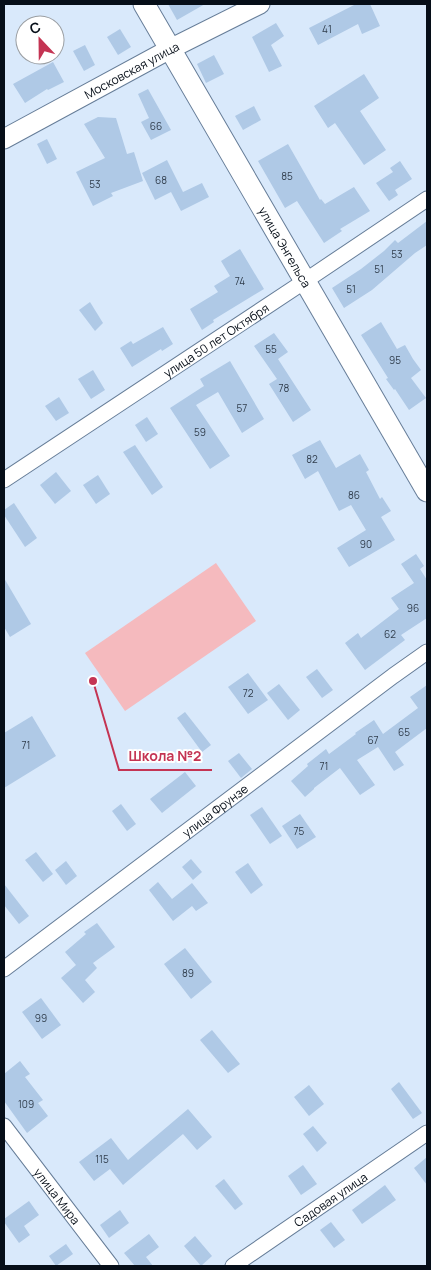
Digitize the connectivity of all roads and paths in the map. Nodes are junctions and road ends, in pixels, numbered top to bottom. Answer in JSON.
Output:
{"nodes":[{"id":1,"x":144,"y":4,"type":"edge"},
{"id":2,"x":260,"y":4,"type":"edge"},
{"id":3,"x":170,"y":49,"type":"junction"},
{"id":4,"x":4,"y":139,"type":"edge"},
{"id":5,"x":427,"y":198,"type":"edge"},
{"id":6,"x":305,"y":281,"type":"junction"},
{"id":7,"x":4,"y":480,"type":"edge"},
{"id":8,"x":427,"y":491,"type":"edge"},
{"id":9,"x":427,"y":652,"type":"edge"},
{"id":10,"x":4,"y":969,"type":"edge"},
{"id":11,"x":4,"y":1126,"type":"edge"},
{"id":12,"x":427,"y":1133,"type":"edge"},
{"id":13,"x":111,"y":1266,"type":"edge"},
{"id":14,"x":233,"y":1266,"type":"edge"}],
"edges":[{"from":1,"to":3,"type":"main road","name":"улица Энгельса"},
{"from":2,"to":3,"type":"street","name":"Московская улица"},
{"from":3,"to":4,"type":"street","name":"Московская улица"},
{"from":3,"to":6,"type":"main road","name":"улица Энгельса"},
{"from":5,"to":6,"type":"street","name":"улица 50 лет Октября"},
{"from":6,"to":7,"type":"street","name":"улица 50 лет Октября"},
{"from":6,"to":8,"type":"main road","name":"улица Энгельса"},
{"from":9,"to":10,"type":"street","name":"улица Фрунзе"},
{"from":11,"to":13,"type":"street","name":"улица Мира"},
{"from":12,"to":14,"type":"street","name":"Садовая улица"}]}
